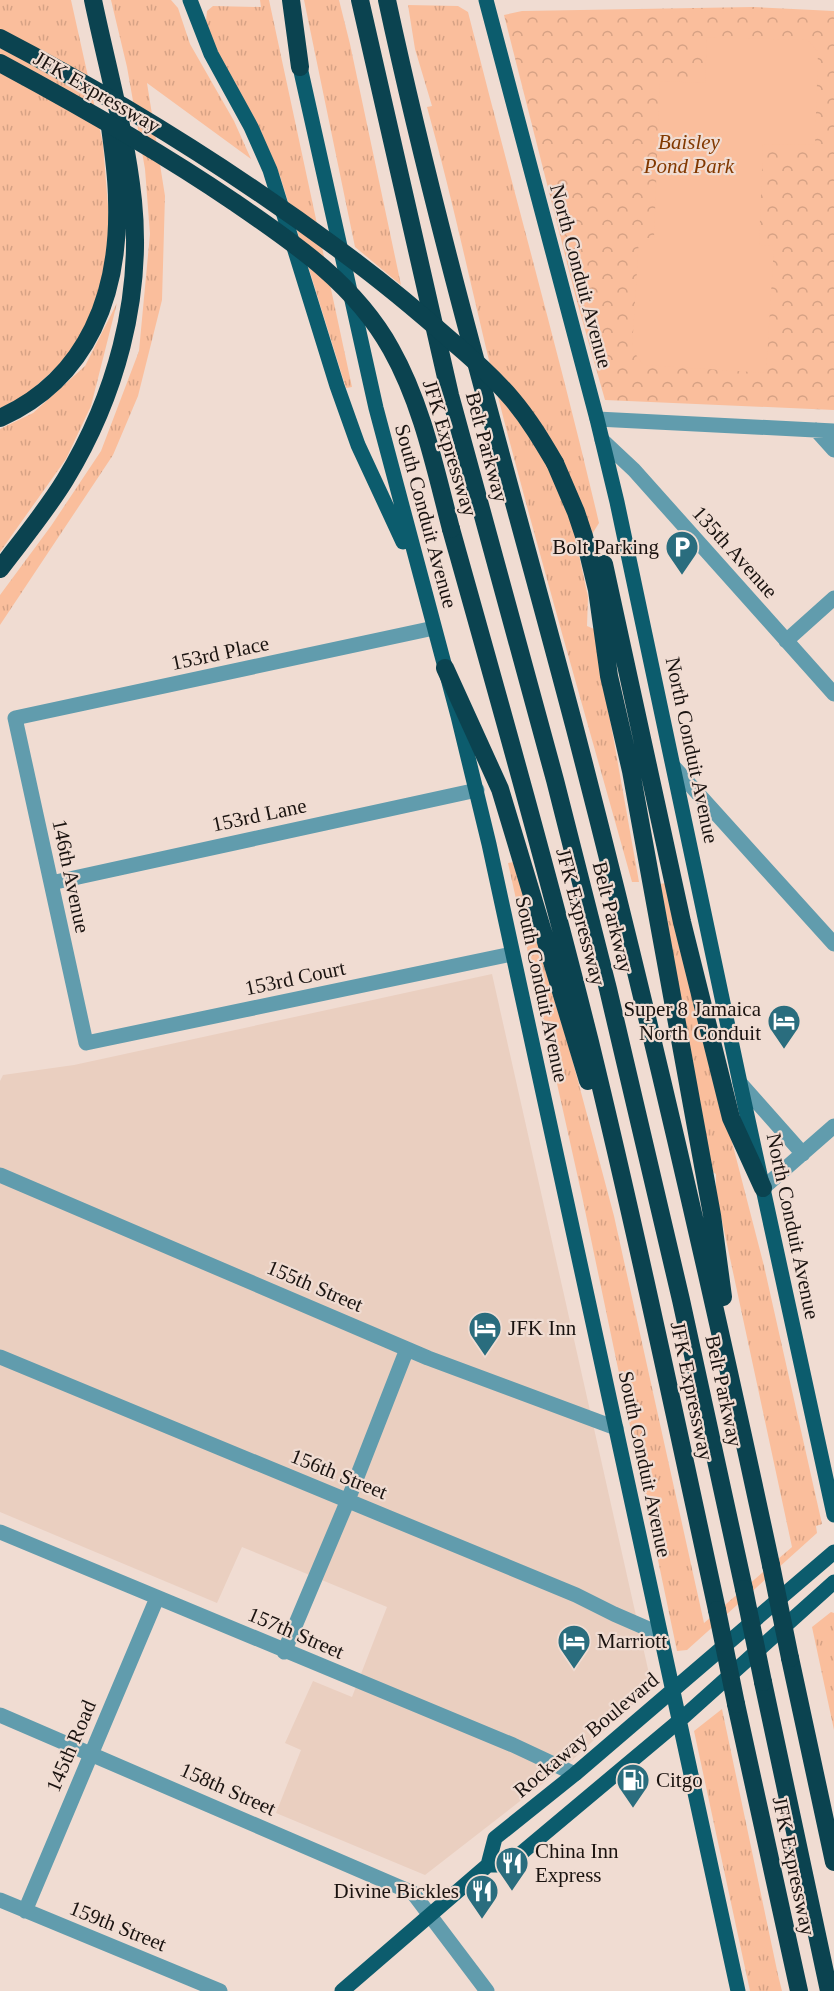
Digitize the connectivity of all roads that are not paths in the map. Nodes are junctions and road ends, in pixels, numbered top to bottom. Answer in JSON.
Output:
{"nodes":[{"id":1,"x":93,"y":0,"type":"edge"},
{"id":2,"x":190,"y":0,"type":"edge"},
{"id":3,"x":284,"y":0,"type":"edge"},
{"id":4,"x":291,"y":0,"type":"edge"},
{"id":5,"x":360,"y":0,"type":"edge"},
{"id":6,"x":387,"y":0,"type":"edge"},
{"id":7,"x":486,"y":0,"type":"edge"},
{"id":8,"x":98,"y":24,"type":"junction"},
{"id":9,"x":0,"y":38,"type":"edge"},
{"id":10,"x":0,"y":65,"type":"edge"},
{"id":11,"x":300,"y":67,"type":"junction"},
{"id":12,"x":0,"y":418,"type":"edge"},
{"id":13,"x":597,"y":419,"type":"junction"},
{"id":14,"x":816,"y":430,"type":"junction"},
{"id":15,"x":834,"y":431,"type":"edge"},
{"id":16,"x":602,"y":440,"type":"junction"},
{"id":17,"x":834,"y":450,"type":"edge"},
{"id":18,"x":0,"y":569,"type":"edge"},
{"id":19,"x":421,"y":580,"type":"junction"},
{"id":20,"x":834,"y":598,"type":"edge"},
{"id":21,"x":434,"y":628,"type":"junction"},
{"id":22,"x":786,"y":640,"type":"junction"},
{"id":23,"x":445,"y":668,"type":"junction"},
{"id":24,"x":834,"y":694,"type":"edge"},
{"id":25,"x":15,"y":718,"type":"joint"},
{"id":26,"x":674,"y":767,"type":"junction"},
{"id":27,"x":640,"y":770,"type":"junction"},
{"id":28,"x":477,"y":790,"type":"junction"},
{"id":29,"x":51,"y":883,"type":"junction"},
{"id":30,"x":834,"y":944,"type":"edge"},
{"id":31,"x":512,"y":954,"type":"junction"},
{"id":32,"x":86,"y":1043,"type":"joint"},
{"id":33,"x":740,"y":1083,"type":"junction"},
{"id":34,"x":834,"y":1126,"type":"edge"},
{"id":35,"x":803,"y":1154,"type":"junction"},
{"id":36,"x":0,"y":1175,"type":"edge"},
{"id":37,"x":764,"y":1188,"type":"junction"},
{"id":38,"x":628,"y":1209,"type":"junction"},
{"id":39,"x":407,"y":1349,"type":"junction"},
{"id":40,"x":0,"y":1357,"type":"edge"},
{"id":41,"x":739,"y":1415,"type":"junction"},
{"id":42,"x":616,"y":1428,"type":"junction"},
{"id":43,"x":348,"y":1500,"type":"junction"},
{"id":44,"x":834,"y":1515,"type":"edge"},
{"id":45,"x":0,"y":1532,"type":"edge"},
{"id":46,"x":834,"y":1552,"type":"edge"},
{"id":47,"x":834,"y":1582,"type":"edge"},
{"id":48,"x":157,"y":1598,"type":"junction"},
{"id":49,"x":660,"y":1634,"type":"junction"},
{"id":50,"x":284,"y":1652,"type":"junction"},
{"id":51,"x":672,"y":1689,"type":"junction"},
{"id":52,"x":0,"y":1715,"type":"edge"},
{"id":53,"x":679,"y":1721,"type":"junction"},
{"id":54,"x":809,"y":1745,"type":"junction"},
{"id":55,"x":91,"y":1753,"type":"junction"},
{"id":56,"x":575,"y":1774,"type":"junction"},
{"id":57,"x":834,"y":1825,"type":"edge"},
{"id":58,"x":834,"y":1862,"type":"edge"},
{"id":59,"x":488,"y":1865,"type":"junction"},
{"id":60,"x":0,"y":1900,"type":"edge"},
{"id":61,"x":25,"y":1911,"type":"junction"},
{"id":62,"x":430,"y":1916,"type":"junction"},
{"id":63,"x":798,"y":1989,"type":"edge"},
{"id":64,"x":737,"y":1990,"type":"edge"},
{"id":65,"x":220,"y":1991,"type":"edge"},
{"id":66,"x":342,"y":1991,"type":"edge"},
{"id":67,"x":487,"y":1991,"type":"edge"},
{"id":68,"x":829,"y":1991,"type":"edge"}],
"edges":[{"from":1,"to":8,"type":"highway"},
{"from":2,"to":19,"type":"main road"},
{"from":3,"to":11,"type":"main road","name":"South Conduit Avenue"},
{"from":4,"to":11,"type":"highway"},
{"from":5,"to":68,"type":"highway","name":"Belt Parkway","bridge":true},
{"from":6,"to":41,"type":"highway","name":"Belt Parkway"},
{"from":7,"to":13,"type":"main road","name":"North Conduit Avenue"},
{"from":8,"to":12,"type":"highway"},
{"from":8,"to":18,"type":"highway"},
{"from":9,"to":27,"type":"highway","name":"JFK Expressway","bridge":true},
{"from":10,"to":38,"type":"highway","name":"JFK Expressway","bridge":true},
{"from":11,"to":19,"type":"main road","name":"South Conduit Avenue"},
{"from":13,"to":14,"type":"street"},
{"from":13,"to":16,"type":"main road","name":"North Conduit Avenue"},
{"from":14,"to":15,"type":"street"},
{"from":14,"to":17,"type":"street"},
{"from":16,"to":22,"type":"street","name":"135th Avenue"},
{"from":16,"to":26,"type":"main road","name":"North Conduit Avenue"},
{"from":19,"to":21,"type":"main road","name":"South Conduit Avenue"},
{"from":20,"to":22,"type":"street"},
{"from":21,"to":23,"type":"main road","name":"South Conduit Avenue"},
{"from":21,"to":25,"type":"street","name":"153rd Place"},
{"from":22,"to":24,"type":"street","name":"135th Avenue"},
{"from":23,"to":28,"type":"main road","name":"South Conduit Avenue"},
{"from":23,"to":38,"type":"highway"},
{"from":25,"to":29,"type":"street","name":"146th Avenue"},
{"from":26,"to":30,"type":"street"},
{"from":26,"to":33,"type":"main road","name":"North Conduit Avenue"},
{"from":27,"to":37,"type":"highway"},
{"from":27,"to":41,"type":"highway"},
{"from":28,"to":29,"type":"street","name":"153rd Lane"},
{"from":28,"to":31,"type":"main road","name":"South Conduit Avenue"},
{"from":29,"to":32,"type":"street","name":"146th Avenue"},
{"from":31,"to":32,"type":"street","name":"153rd Court"},
{"from":31,"to":42,"type":"main road","name":"South Conduit Avenue"},
{"from":33,"to":35,"type":"street"},
{"from":33,"to":37,"type":"main road","name":"North Conduit Avenue"},
{"from":34,"to":35,"type":"street"},
{"from":35,"to":37,"type":"street"},
{"from":36,"to":39,"type":"street","name":"155th Street"},
{"from":37,"to":44,"type":"main road","name":"North Conduit Avenue"},
{"from":38,"to":63,"type":"highway","name":"JFK Expressway","bridge":true},
{"from":39,"to":42,"type":"street","name":"155th Street"},
{"from":39,"to":43,"type":"street"},
{"from":40,"to":43,"type":"street","name":"156th Street"},
{"from":41,"to":54,"type":"highway","name":"Belt Parkway","bridge":true},
{"from":42,"to":49,"type":"main road","name":"South Conduit Avenue"},
{"from":43,"to":49,"type":"street","name":"156th Street"},
{"from":43,"to":50,"type":"street"},
{"from":45,"to":48,"type":"street","name":"157th Street"},
{"from":46,"to":51,"type":"main road","name":"Rockaway Boulevard"},
{"from":47,"to":53,"type":"main road"},
{"from":48,"to":50,"type":"street","name":"157th Street"},
{"from":48,"to":55,"type":"street","name":"145th Road"},
{"from":49,"to":51,"type":"main road","name":"South Conduit Avenue"},
{"from":50,"to":56,"type":"street","name":"157th Street"},
{"from":51,"to":53,"type":"main road","name":"South Conduit Avenue"},
{"from":51,"to":56,"type":"main road","name":"Rockaway Boulevard"},
{"from":52,"to":55,"type":"street","name":"158th Street"},
{"from":53,"to":59,"type":"main road"},
{"from":53,"to":64,"type":"main road","name":"South Conduit Avenue"},
{"from":54,"to":57,"type":"highway"},
{"from":54,"to":58,"type":"highway","name":"Belt Parkway"},
{"from":55,"to":61,"type":"street","name":"145th Road"},
{"from":55,"to":62,"type":"street","name":"158th Street"},
{"from":56,"to":59,"type":"main road","name":"Rockaway Boulevard"},
{"from":59,"to":62,"type":"main road"},
{"from":60,"to":61,"type":"street","name":"159th Street"},
{"from":61,"to":65,"type":"street","name":"159th Street"},
{"from":62,"to":66,"type":"main road"},
{"from":62,"to":67,"type":"street","name":"158th Street"}]}
